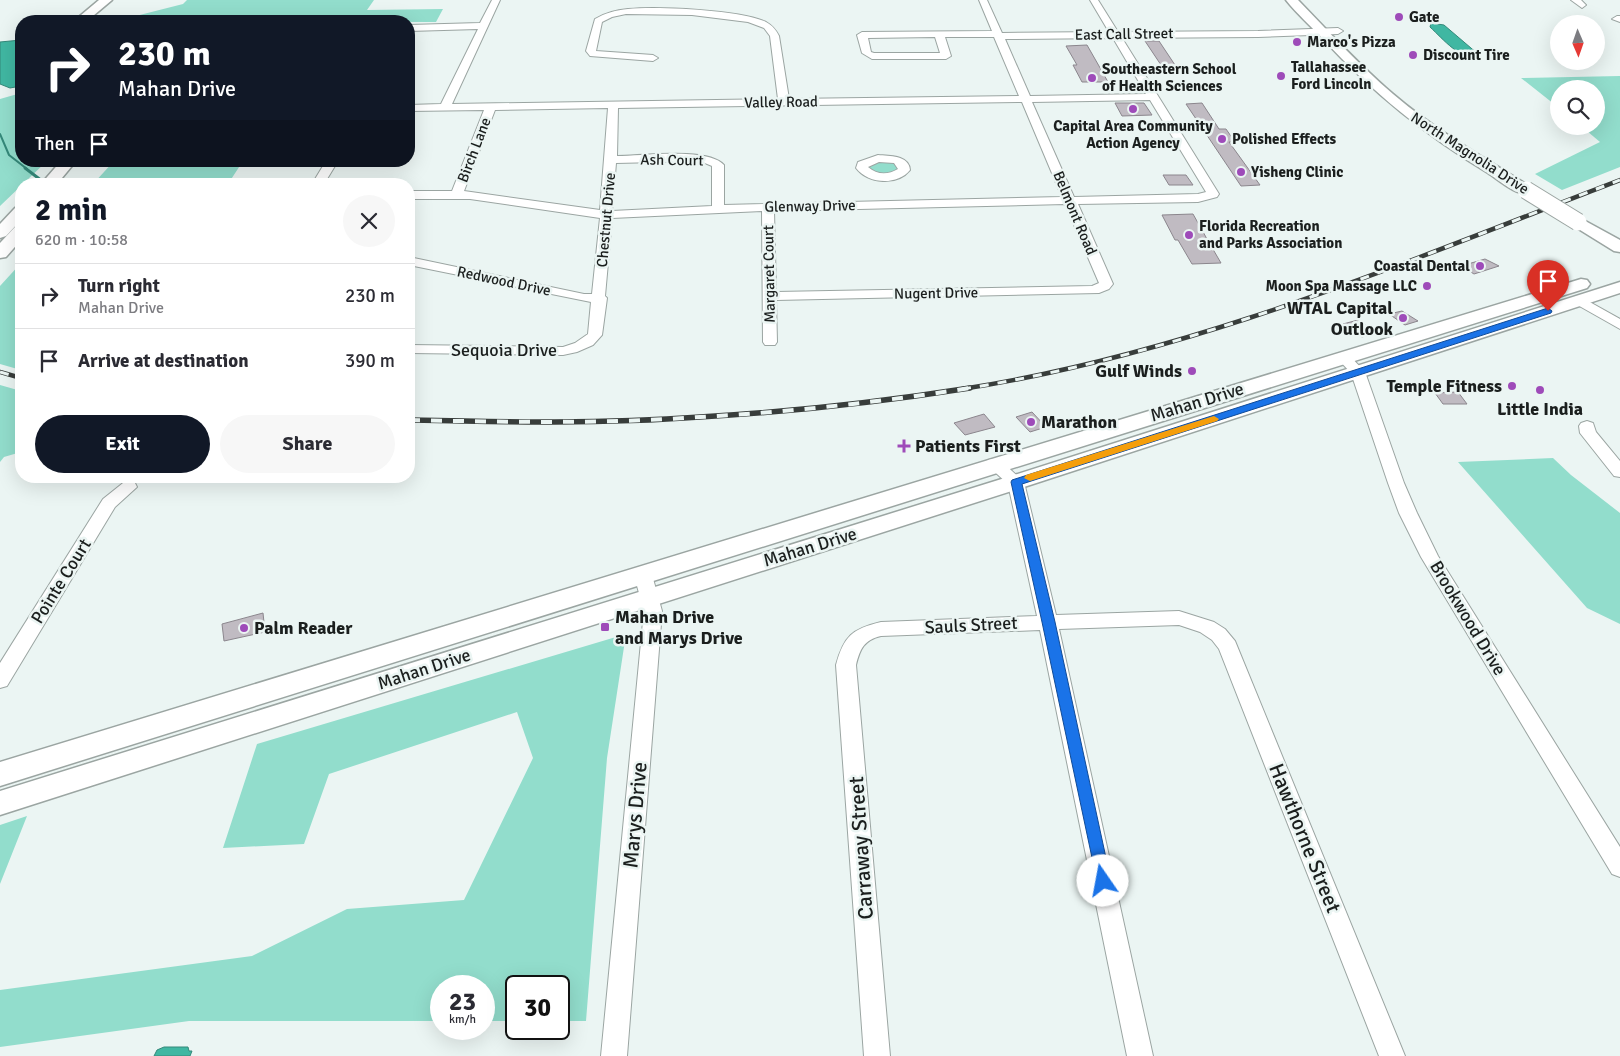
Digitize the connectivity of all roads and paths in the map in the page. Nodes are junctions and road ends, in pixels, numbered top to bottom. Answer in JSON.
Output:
{"nodes":[{"id":1,"x":496,"y":0,"type":"edge"},
{"id":2,"x":984,"y":0,"type":"edge"},
{"id":3,"x":1094,"y":0,"type":"edge"},
{"id":4,"x":1292,"y":0,"type":"edge"},
{"id":5,"x":1306,"y":0,"type":"edge"},
{"id":6,"x":639,"y":4,"type":"edge"},
{"id":7,"x":107,"y":10,"type":"edge"},
{"id":8,"x":93,"y":15,"type":"edge"},
{"id":9,"x":484,"y":26,"type":"junction"},
{"id":10,"x":415,"y":28,"type":"edge"},
{"id":11,"x":1322,"y":31,"type":"junction"},
{"id":12,"x":1338,"y":31,"type":"junction"},
{"id":13,"x":939,"y":34,"type":"junction"},
{"id":14,"x":1115,"y":34,"type":"junction"},
{"id":15,"x":998,"y":35,"type":"junction"},
{"id":16,"x":1349,"y":41,"type":"dead end"},
{"id":17,"x":653,"y":58,"type":"dead end"},
{"id":18,"x":1382,"y":82,"type":"junction"},
{"id":19,"x":1153,"y":97,"type":"junction"},
{"id":20,"x":1026,"y":99,"type":"junction"},
{"id":21,"x":784,"y":102,"type":"junction"},
{"id":22,"x":613,"y":105,"type":"junction"},
{"id":23,"x":491,"y":106,"type":"junction"},
{"id":24,"x":445,"y":107,"type":"junction"},
{"id":25,"x":415,"y":108,"type":"edge"},
{"id":26,"x":1469,"y":143,"type":"junction"},
{"id":27,"x":1452,"y":145,"type":"junction"},
{"id":28,"x":611,"y":160,"type":"junction"},
{"id":29,"x":328,"y":167,"type":"edge"},
{"id":30,"x":71,"y":170,"type":"edge"},
{"id":31,"x":58,"y":178,"type":"edge"},
{"id":32,"x":322,"y":178,"type":"edge"},
{"id":33,"x":1533,"y":188,"type":"junction"},
{"id":34,"x":457,"y":194,"type":"junction"},
{"id":35,"x":415,"y":195,"type":"edge"},
{"id":36,"x":1070,"y":201,"type":"junction"},
{"id":37,"x":768,"y":207,"type":"junction"},
{"id":38,"x":718,"y":209,"type":"junction"},
{"id":39,"x":606,"y":215,"type":"junction"},
{"id":40,"x":15,"y":217,"type":"edge"},
{"id":41,"x":1585,"y":219,"type":"junction"},
{"id":42,"x":0,"y":233,"type":"edge"},
{"id":43,"x":1620,"y":233,"type":"edge"},
{"id":44,"x":15,"y":237,"type":"edge"},
{"id":45,"x":1620,"y":247,"type":"edge"},
{"id":46,"x":0,"y":253,"type":"edge"},
{"id":47,"x":415,"y":262,"type":"edge"},
{"id":48,"x":1620,"y":272,"type":"edge"},
{"id":49,"x":1620,"y":287,"type":"edge"},
{"id":50,"x":1102,"y":288,"type":"joint"},
{"id":51,"x":769,"y":296,"type":"junction"},
{"id":52,"x":600,"y":298,"type":"junction"},
{"id":53,"x":1579,"y":300,"type":"junction"},
{"id":54,"x":1448,"y":324,"type":"junction"},
{"id":55,"x":1620,"y":325,"type":"edge"},
{"id":56,"x":595,"y":335,"type":"joint"},
{"id":57,"x":1467,"y":336,"type":"junction"},
{"id":58,"x":770,"y":342,"type":"dead end"},
{"id":59,"x":415,"y":349,"type":"edge"},
{"id":60,"x":1343,"y":356,"type":"junction"},
{"id":61,"x":1358,"y":372,"type":"junction"},
{"id":62,"x":1180,"y":408,"type":"junction"},
{"id":63,"x":1195,"y":425,"type":"junction"},
{"id":64,"x":1587,"y":426,"type":"dead end"},
{"id":65,"x":994,"y":464,"type":"junction"},
{"id":66,"x":1620,"y":472,"type":"edge"},
{"id":67,"x":1016,"y":482,"type":"junction"},
{"id":68,"x":129,"y":487,"type":"dead end"},
{"id":69,"x":646,"y":586,"type":"junction"},
{"id":70,"x":1048,"y":622,"type":"junction"},
{"id":71,"x":1209,"y":627,"type":"joint"},
{"id":72,"x":855,"y":642,"type":"joint"},
{"id":73,"x":0,"y":680,"type":"edge"},
{"id":74,"x":207,"y":709,"type":"junction"},
{"id":75,"x":210,"y":737,"type":"junction"},
{"id":76,"x":0,"y":774,"type":"edge"},
{"id":77,"x":0,"y":803,"type":"edge"},
{"id":78,"x":1620,"y":867,"type":"edge"},
{"id":79,"x":614,"y":1056,"type":"edge"},
{"id":80,"x":877,"y":1056,"type":"edge"},
{"id":81,"x":1140,"y":1056,"type":"edge"},
{"id":82,"x":1392,"y":1056,"type":"edge"}],
"edges":[{"from":1,"to":9,"type":"street"},
{"from":2,"to":15,"type":"street","name":"Belmont Road"},
{"from":3,"to":14,"type":"street"},
{"from":4,"to":11,"type":"main road","name":"North Magnolia Drive"},
{"from":5,"to":12,"type":"main road"},
{"from":6,"to":17,"type":"street"},
{"from":6,"to":21,"type":"street"},
{"from":7,"to":8,"type":"main road"},
{"from":9,"to":10,"type":"street"},
{"from":9,"to":24,"type":"street"},
{"from":11,"to":12,"type":"street","name":"East Call Street"},
{"from":11,"to":14,"type":"street","name":"East Call Street"},
{"from":11,"to":18,"type":"main road","name":"North Magnolia Drive"},
{"from":12,"to":16,"type":"main road"},
{"from":13,"to":13,"type":"street","name":"East Call Street"},
{"from":13,"to":15,"type":"street","name":"East Call Street"},
{"from":14,"to":15,"type":"street","name":"East Call Street"},
{"from":14,"to":19,"type":"street"},
{"from":15,"to":20,"type":"street","name":"Belmont Road"},
{"from":18,"to":26,"type":"main road","name":"North Magnolia Drive"},
{"from":18,"to":27,"type":"main road","name":"North Magnolia Drive"},
{"from":19,"to":20,"type":"street","name":"Valley Road"},
{"from":19,"to":36,"type":"street","name":"Glenway Drive"},
{"from":20,"to":21,"type":"street","name":"Valley Road"},
{"from":20,"to":36,"type":"street","name":"Belmont Road"},
{"from":21,"to":22,"type":"street","name":"Valley Road"},
{"from":22,"to":23,"type":"street","name":"Valley Road"},
{"from":22,"to":28,"type":"street","name":"Chestnut Drive"},
{"from":23,"to":24,"type":"street","name":"Valley Road"},
{"from":23,"to":34,"type":"street","name":"Birch Lane"},
{"from":24,"to":25,"type":"street","name":"Valley Road"},
{"from":26,"to":27,"type":"main road"},
{"from":26,"to":33,"type":"main road","name":"North Magnolia Drive"},
{"from":27,"to":33,"type":"main road","name":"North Magnolia Drive"},
{"from":28,"to":38,"type":"street","name":"Ash Court"},
{"from":28,"to":39,"type":"street","name":"Chestnut Drive"},
{"from":29,"to":32,"type":"street"},
{"from":30,"to":31,"type":"main road"},
{"from":33,"to":41,"type":"main road","name":"North Magnolia Drive","bridge":true},
{"from":34,"to":35,"type":"street","name":"Glenway Drive"},
{"from":34,"to":39,"type":"street","name":"Glenway Drive"},
{"from":36,"to":37,"type":"street","name":"Glenway Drive"},
{"from":36,"to":50,"type":"street","name":"Belmont Road"},
{"from":37,"to":38,"type":"street","name":"Glenway Drive"},
{"from":37,"to":51,"type":"street","name":"Margaret Court"},
{"from":38,"to":39,"type":"street","name":"Glenway Drive"},
{"from":39,"to":52,"type":"street","name":"Chestnut Drive"},
{"from":40,"to":42,"type":"main road"},
{"from":41,"to":43,"type":"main road","name":"North Magnolia Drive"},
{"from":41,"to":45,"type":"main road","name":"North Magnolia Drive"},
{"from":44,"to":46,"type":"main road"},
{"from":47,"to":52,"type":"street","name":"Redwood Drive"},
{"from":48,"to":54,"type":"main road","name":"Mahan Drive"},
{"from":49,"to":53,"type":"main road","name":"Mahan Drive"},
{"from":50,"to":51,"type":"street","name":"Nugent Drive"},
{"from":51,"to":58,"type":"street","name":"Margaret Court"},
{"from":52,"to":56,"type":"street","name":"Chestnut Drive"},
{"from":53,"to":55,"type":"street"},
{"from":53,"to":57,"type":"main road","name":"Mahan Drive"},
{"from":54,"to":57,"type":"main road"},
{"from":54,"to":60,"type":"main road","name":"Mahan Drive"},
{"from":56,"to":59,"type":"street","name":"Sequoia Drive"},
{"from":57,"to":61,"type":"main road","name":"Mahan Drive"},
{"from":60,"to":61,"type":"street","name":"Brookwood Drive"},
{"from":60,"to":62,"type":"main road","name":"Mahan Drive"},
{"from":61,"to":63,"type":"main road","name":"Mahan Drive"},
{"from":61,"to":78,"type":"street","name":"Brookwood Drive"},
{"from":62,"to":63,"type":"main road"},
{"from":62,"to":65,"type":"main road","name":"Mahan Drive"},
{"from":63,"to":67,"type":"main road","name":"Mahan Drive"},
{"from":64,"to":66,"type":"street"},
{"from":65,"to":67,"type":"street"},
{"from":65,"to":69,"type":"main road","name":"Mahan Drive"},
{"from":67,"to":69,"type":"main road","name":"Mahan Drive"},
{"from":67,"to":70,"type":"street"},
{"from":68,"to":73,"type":"street","name":"Pointe Court"},
{"from":69,"to":74,"type":"main road","name":"Mahan Drive"},
{"from":69,"to":75,"type":"main road","name":"Mahan Drive"},
{"from":69,"to":79,"type":"street","name":"Marys Drive"},
{"from":70,"to":71,"type":"street","name":"Sauls Street"},
{"from":70,"to":72,"type":"street","name":"Sauls Street"},
{"from":70,"to":81,"type":"street"},
{"from":71,"to":82,"type":"street","name":"Hawthorne Street"},
{"from":72,"to":80,"type":"street","name":"Carraway Street"},
{"from":74,"to":75,"type":"main road"},
{"from":74,"to":76,"type":"main road","name":"Mahan Drive"},
{"from":75,"to":77,"type":"main road","name":"Mahan Drive"}]}
